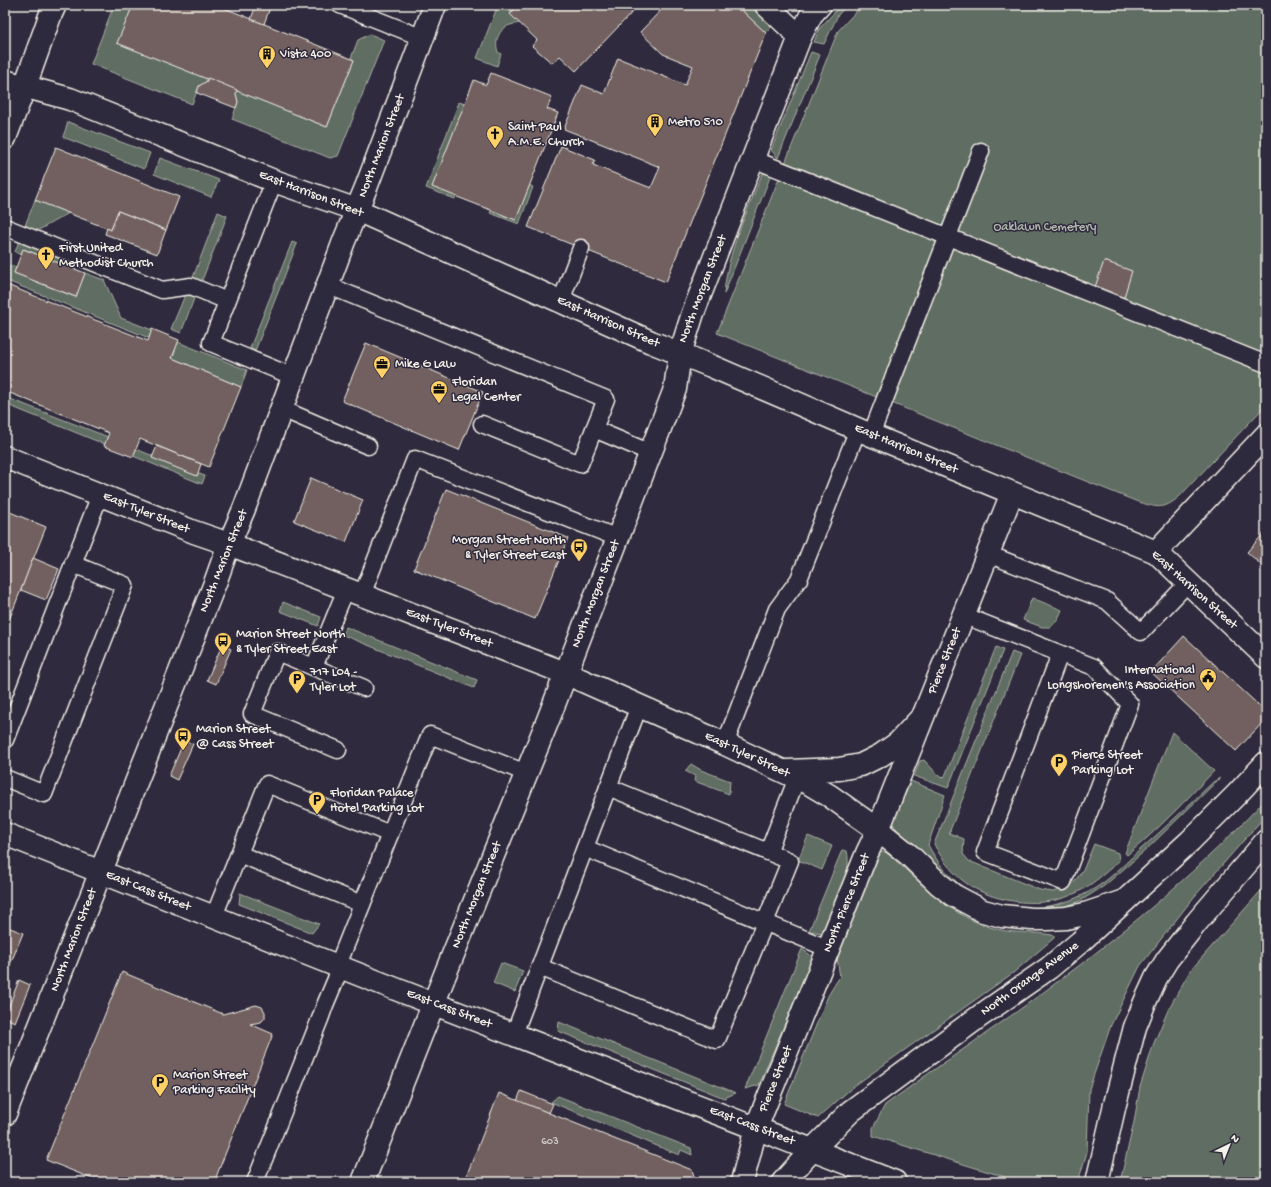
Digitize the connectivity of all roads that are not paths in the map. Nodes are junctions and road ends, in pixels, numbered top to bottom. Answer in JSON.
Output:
{"nodes":[{"id":1,"x":56,"y":5,"type":"edge"},
{"id":2,"x":340,"y":5,"type":"edge"},
{"id":3,"x":436,"y":5,"type":"edge"},
{"id":4,"x":766,"y":5,"type":"edge"},
{"id":5,"x":814,"y":8,"type":"edge"},
{"id":6,"x":800,"y":36,"type":"junction"},
{"id":7,"x":423,"y":38,"type":"junction"},
{"id":8,"x":15,"y":84,"type":"edge"},
{"id":9,"x":5,"y":138,"type":"edge"},
{"id":10,"x":981,"y":151,"type":"dead end"},
{"id":11,"x":753,"y":159,"type":"junction"},
{"id":12,"x":274,"y":180,"type":"junction"},
{"id":13,"x":357,"y":210,"type":"junction"},
{"id":14,"x":5,"y":227,"type":"edge"},
{"id":15,"x":948,"y":237,"type":"junction"},
{"id":16,"x":581,"y":248,"type":"dead end"},
{"id":17,"x":327,"y":285,"type":"junction"},
{"id":18,"x":227,"y":301,"type":"junction"},
{"id":19,"x":561,"y":301,"type":"junction"},
{"id":20,"x":680,"y":354,"type":"junction"},
{"id":21,"x":1266,"y":364,"type":"edge"},
{"id":22,"x":294,"y":377,"type":"junction"},
{"id":23,"x":282,"y":409,"type":"junction"},
{"id":24,"x":482,"y":424,"type":"dead end"},
{"id":25,"x":594,"y":429,"type":"junction"},
{"id":26,"x":864,"y":432,"type":"junction"},
{"id":27,"x":1266,"y":435,"type":"edge"},
{"id":28,"x":368,"y":446,"type":"dead end"},
{"id":29,"x":651,"y":453,"type":"junction"},
{"id":30,"x":5,"y":458,"type":"edge"},
{"id":31,"x":1012,"y":493,"type":"junction"},
{"id":32,"x":100,"y":495,"type":"junction"},
{"id":33,"x":618,"y":538,"type":"junction"},
{"id":34,"x":229,"y":544,"type":"junction"},
{"id":35,"x":1156,"y":552,"type":"junction"},
{"id":36,"x":988,"y":554,"type":"junction"},
{"id":37,"x":73,"y":564,"type":"junction"},
{"id":38,"x":1188,"y":583,"type":"junction"},
{"id":39,"x":354,"y":592,"type":"junction"},
{"id":40,"x":963,"y":615,"type":"junction"},
{"id":41,"x":1060,"y":654,"type":"junction"},
{"id":42,"x":1266,"y":657,"type":"edge"},
{"id":43,"x":314,"y":667,"type":"junction"},
{"id":44,"x":565,"y":673,"type":"junction"},
{"id":45,"x":364,"y":688,"type":"dead end"},
{"id":46,"x":639,"y":706,"type":"junction"},
{"id":47,"x":923,"y":716,"type":"junction"},
{"id":48,"x":5,"y":740,"type":"edge"},
{"id":49,"x":724,"y":744,"type":"junction"},
{"id":50,"x":338,"y":750,"type":"dead end"},
{"id":51,"x":1266,"y":762,"type":"edge"},
{"id":52,"x":526,"y":773,"type":"junction"},
{"id":53,"x":791,"y":775,"type":"junction"},
{"id":54,"x":5,"y":778,"type":"edge"},
{"id":55,"x":608,"y":787,"type":"junction"},
{"id":56,"x":878,"y":830,"type":"junction"},
{"id":57,"x":5,"y":834,"type":"edge"},
{"id":58,"x":390,"y":834,"type":"junction"},
{"id":59,"x":1266,"y":841,"type":"edge"},
{"id":60,"x":585,"y":848,"type":"junction"},
{"id":61,"x":768,"y":852,"type":"junction"},
{"id":62,"x":239,"y":854,"type":"junction"},
{"id":63,"x":100,"y":872,"type":"junction"},
{"id":64,"x":1124,"y":901,"type":"junction"},
{"id":65,"x":362,"y":904,"type":"junction"},
{"id":66,"x":214,"y":916,"type":"junction"},
{"id":67,"x":765,"y":923,"type":"junction"},
{"id":68,"x":829,"y":949,"type":"junction"},
{"id":69,"x":339,"y":966,"type":"junction"},
{"id":70,"x":540,"y":967,"type":"junction"},
{"id":71,"x":817,"y":977,"type":"joint"},
{"id":72,"x":434,"y":1003,"type":"junction"},
{"id":73,"x":514,"y":1034,"type":"junction"},
{"id":74,"x":5,"y":1114,"type":"edge"},
{"id":75,"x":756,"y":1128,"type":"junction"},
{"id":76,"x":812,"y":1150,"type":"junction"},
{"id":77,"x":255,"y":1182,"type":"edge"},
{"id":78,"x":363,"y":1182,"type":"edge"},
{"id":79,"x":742,"y":1182,"type":"edge"},
{"id":80,"x":783,"y":1182,"type":"edge"},
{"id":81,"x":895,"y":1182,"type":"edge"},
{"id":82,"x":1097,"y":1182,"type":"edge"}],
"edges":[{"from":1,"to":8,"type":"street"},
{"from":2,"to":7,"type":"lane"},
{"from":3,"to":7,"type":"street","name":"North Marion Street"},
{"from":4,"to":6,"type":"street"},
{"from":5,"to":6,"type":"street","name":"North Morgan Street"},
{"from":6,"to":11,"type":"street","name":"North Morgan Street"},
{"from":7,"to":13,"type":"street","name":"North Marion Street"},
{"from":8,"to":9,"type":"street"},
{"from":8,"to":12,"type":"street","name":"East Harrison Street"},
{"from":10,"to":15,"type":"lane"},
{"from":11,"to":15,"type":"lane"},
{"from":11,"to":20,"type":"street","name":"North Morgan Street"},
{"from":12,"to":13,"type":"street","name":"East Harrison Street"},
{"from":12,"to":18,"type":"lane"},
{"from":13,"to":17,"type":"street","name":"North Marion Street"},
{"from":13,"to":19,"type":"street","name":"East Harrison Street"},
{"from":14,"to":18,"type":"lane"},
{"from":15,"to":21,"type":"lane"},
{"from":15,"to":26,"type":"lane"},
{"from":16,"to":19,"type":"lane"},
{"from":17,"to":22,"type":"street","name":"North Marion Street"},
{"from":17,"to":25,"type":"lane"},
{"from":18,"to":22,"type":"lane"},
{"from":19,"to":20,"type":"street","name":"East Harrison Street"},
{"from":20,"to":26,"type":"street","name":"East Harrison Street"},
{"from":20,"to":29,"type":"street","name":"North Morgan Street"},
{"from":22,"to":23,"type":"street","name":"North Marion Street"},
{"from":23,"to":28,"type":"lane"},
{"from":23,"to":34,"type":"street","name":"North Marion Street"},
{"from":24,"to":25,"type":"lane"},
{"from":25,"to":29,"type":"lane"},
{"from":26,"to":31,"type":"street","name":"East Harrison Street"},
{"from":26,"to":49,"type":"lane"},
{"from":27,"to":35,"type":"street"},
{"from":29,"to":33,"type":"street","name":"North Morgan Street"},
{"from":30,"to":32,"type":"street","name":"East Tyler Street"},
{"from":31,"to":35,"type":"street","name":"East Harrison Street"},
{"from":31,"to":36,"type":"street","name":"Pierce Street"},
{"from":32,"to":34,"type":"street","name":"East Tyler Street"},
{"from":32,"to":37,"type":"lane"},
{"from":33,"to":39,"type":"lane"},
{"from":33,"to":44,"type":"street","name":"North Morgan Street"},
{"from":34,"to":39,"type":"street","name":"East Tyler Street"},
{"from":34,"to":63,"type":"street","name":"North Marion Street"},
{"from":35,"to":38,"type":"street","name":"East Harrison Street"},
{"from":36,"to":38,"type":"lane"},
{"from":36,"to":40,"type":"street","name":"Pierce Street"},
{"from":37,"to":48,"type":"lane"},
{"from":37,"to":54,"type":"lane"},
{"from":38,"to":42,"type":"street","name":"East Harrison Street"},
{"from":39,"to":43,"type":"lane"},
{"from":39,"to":44,"type":"street","name":"East Tyler Street"},
{"from":40,"to":41,"type":"lane"},
{"from":40,"to":47,"type":"street","name":"Pierce Street"},
{"from":41,"to":41,"type":"lane"},
{"from":43,"to":45,"type":"lane"},
{"from":43,"to":50,"type":"lane"},
{"from":44,"to":46,"type":"street","name":"East Tyler Street"},
{"from":44,"to":52,"type":"street","name":"North Morgan Street"},
{"from":46,"to":49,"type":"street","name":"East Tyler Street"},
{"from":46,"to":55,"type":"lane"},
{"from":47,"to":53,"type":"street"},
{"from":47,"to":56,"type":"street","name":"Pierce Street"},
{"from":49,"to":53,"type":"street","name":"East Tyler Street"},
{"from":51,"to":64,"type":"street","name":"North Orange Avenue"},
{"from":52,"to":58,"type":"lane"},
{"from":52,"to":72,"type":"street","name":"North Morgan Street"},
{"from":53,"to":56,"type":"street","name":"East Tyler Street"},
{"from":53,"to":61,"type":"lane"},
{"from":55,"to":60,"type":"lane"},
{"from":55,"to":61,"type":"lane"},
{"from":56,"to":64,"type":"street","name":"East Tyler Street"},
{"from":56,"to":68,"type":"street","name":"North Pierce Street"},
{"from":57,"to":63,"type":"street","name":"East Cass Street"},
{"from":58,"to":62,"type":"lane"},
{"from":58,"to":65,"type":"lane"},
{"from":59,"to":82,"type":"street"},
{"from":60,"to":67,"type":"lane"},
{"from":60,"to":70,"type":"lane"},
{"from":61,"to":67,"type":"lane"},
{"from":62,"to":65,"type":"lane"},
{"from":62,"to":66,"type":"lane"},
{"from":63,"to":66,"type":"street","name":"East Cass Street"},
{"from":63,"to":74,"type":"street","name":"North Marion Street"},
{"from":64,"to":76,"type":"street","name":"North Orange Avenue"},
{"from":65,"to":69,"type":"lane"},
{"from":66,"to":69,"type":"street","name":"East Cass Street"},
{"from":67,"to":68,"type":"lane"},
{"from":67,"to":70,"type":"lane"},
{"from":68,"to":71,"type":"street","name":"North Pierce Street"},
{"from":69,"to":72,"type":"street","name":"East Cass Street"},
{"from":69,"to":77,"type":"lane"},
{"from":70,"to":73,"type":"lane"},
{"from":71,"to":75,"type":"street","name":"Pierce Street"},
{"from":72,"to":73,"type":"street","name":"East Cass Street"},
{"from":72,"to":78,"type":"street","name":"North Morgan Street"},
{"from":73,"to":75,"type":"street","name":"East Cass Street"},
{"from":75,"to":76,"type":"street","name":"East Cass Street"},
{"from":75,"to":79,"type":"street","name":"Pierce Street"},
{"from":76,"to":80,"type":"street","name":"North Orange Avenue"},
{"from":76,"to":81,"type":"street","name":"East Cass Street"}]}
